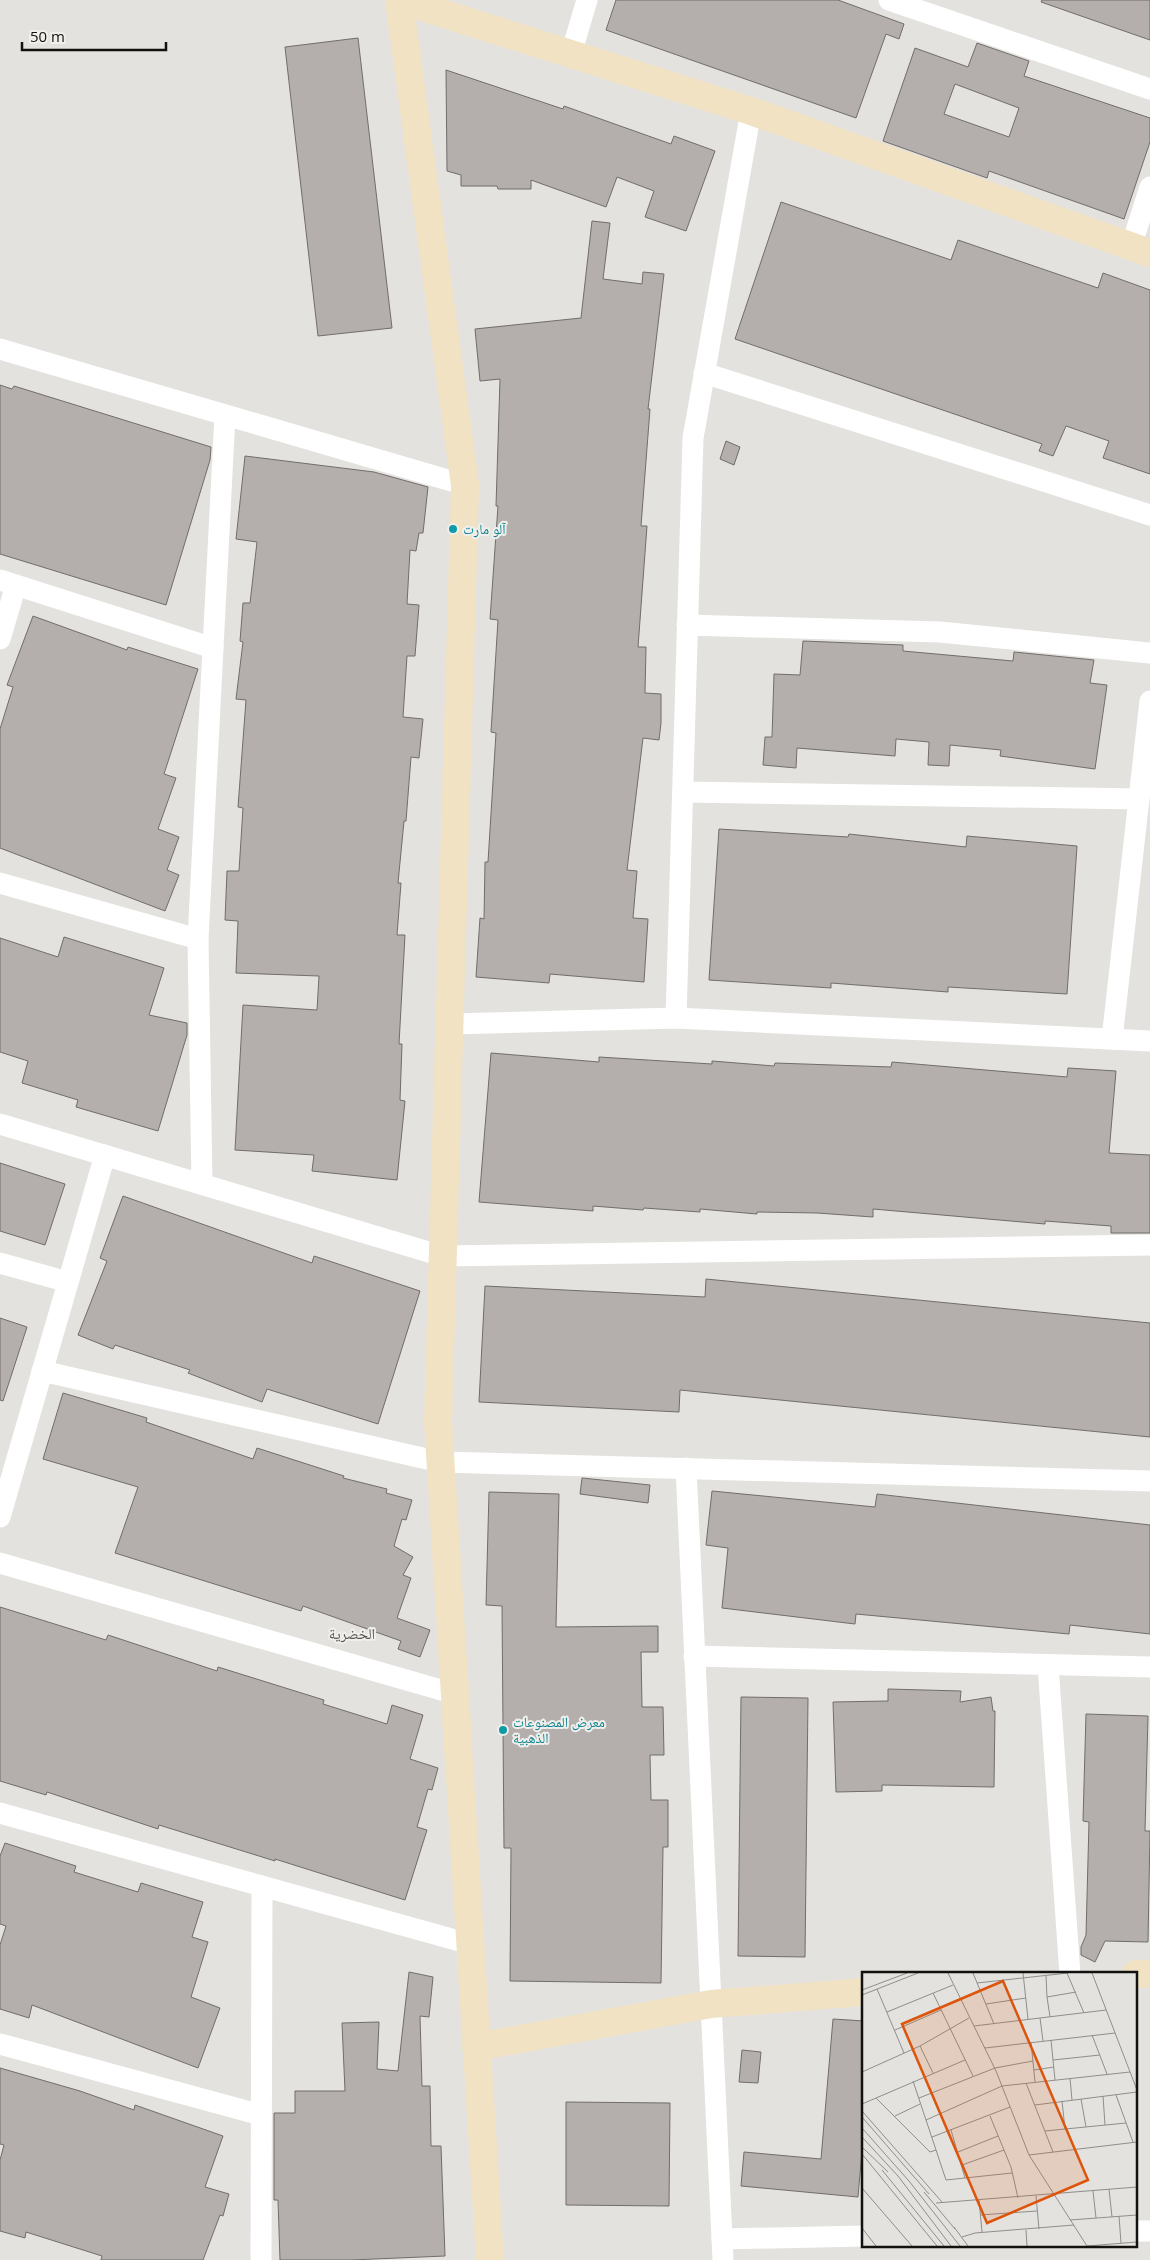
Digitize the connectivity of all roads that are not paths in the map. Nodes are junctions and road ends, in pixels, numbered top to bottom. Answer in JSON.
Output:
{"nodes":[{"id":1,"x":399,"y":0,"type":"edge"},
{"id":2,"x":587,"y":0,"type":"edge"},
{"id":3,"x":889,"y":0,"type":"edge"},
{"id":4,"x":571,"y":54,"type":"junction"},
{"id":5,"x":1150,"y":89,"type":"edge"},
{"id":6,"x":751,"y":111,"type":"junction"},
{"id":7,"x":1150,"y":187,"type":"edge"},
{"id":8,"x":1140,"y":250,"type":"edge"},
{"id":9,"x":0,"y":349,"type":"edge"},
{"id":10,"x":704,"y":373,"type":"junction"},
{"id":11,"x":225,"y":415,"type":"junction"},
{"id":12,"x":464,"y":485,"type":"junction"},
{"id":13,"x":1150,"y":515,"type":"edge"},
{"id":14,"x":8,"y":583,"type":"edge"},
{"id":15,"x":688,"y":625,"type":"junction"},
{"id":16,"x":0,"y":638,"type":"edge"},
{"id":17,"x":213,"y":648,"type":"junction"},
{"id":18,"x":1150,"y":654,"type":"edge"},
{"id":19,"x":1150,"y":701,"type":"edge"},
{"id":20,"x":683,"y":792,"type":"junction"},
{"id":21,"x":1139,"y":799,"type":"junction"},
{"id":22,"x":0,"y":883,"type":"edge"},
{"id":23,"x":198,"y":939,"type":"junction"},
{"id":24,"x":676,"y":1018,"type":"junction"},
{"id":25,"x":449,"y":1024,"type":"junction"},
{"id":26,"x":1112,"y":1039,"type":"junction"},
{"id":27,"x":1150,"y":1041,"type":"edge"},
{"id":28,"x":0,"y":1124,"type":"edge"},
{"id":29,"x":105,"y":1156,"type":"junction"},
{"id":30,"x":202,"y":1184,"type":"junction"},
{"id":31,"x":1150,"y":1245,"type":"edge"},
{"id":32,"x":442,"y":1256,"type":"junction"},
{"id":33,"x":0,"y":1263,"type":"edge"},
{"id":34,"x":68,"y":1282,"type":"junction"},
{"id":35,"x":42,"y":1371,"type":"junction"},
{"id":36,"x":440,"y":1462,"type":"junction"},
{"id":37,"x":686,"y":1468,"type":"junction"},
{"id":38,"x":1150,"y":1481,"type":"edge"},
{"id":39,"x":0,"y":1517,"type":"edge"},
{"id":40,"x":0,"y":1563,"type":"edge"},
{"id":41,"x":694,"y":1656,"type":"junction"},
{"id":42,"x":1048,"y":1665,"type":"junction"},
{"id":43,"x":1150,"y":1667,"type":"edge"},
{"id":44,"x":454,"y":1694,"type":"junction"},
{"id":45,"x":0,"y":1813,"type":"edge"},
{"id":46,"x":262,"y":1886,"type":"junction"},
{"id":47,"x":470,"y":1944,"type":"junction"},
{"id":48,"x":1070,"y":1972,"type":"edge"},
{"id":49,"x":862,"y":1992,"type":"edge"},
{"id":50,"x":711,"y":2004,"type":"junction"},
{"id":51,"x":0,"y":2044,"type":"edge"},
{"id":52,"x":476,"y":2048,"type":"junction"},
{"id":53,"x":261,"y":2115,"type":"junction"},
{"id":54,"x":862,"y":2236,"type":"edge"},
{"id":55,"x":722,"y":2239,"type":"junction"},
{"id":56,"x":261,"y":2260,"type":"edge"},
{"id":57,"x":490,"y":2260,"type":"edge"},
{"id":58,"x":723,"y":2260,"type":"edge"}],
"edges":[{"from":1,"to":4,"type":"street"},
{"from":1,"to":12,"type":"street"},
{"from":2,"to":4,"type":"street"},
{"from":3,"to":5,"type":"street"},
{"from":4,"to":6,"type":"street"},
{"from":6,"to":8,"type":"street"},
{"from":6,"to":10,"type":"street"},
{"from":7,"to":8,"type":"street"},
{"from":9,"to":11,"type":"street"},
{"from":10,"to":13,"type":"street"},
{"from":10,"to":15,"type":"street"},
{"from":11,"to":12,"type":"street"},
{"from":11,"to":17,"type":"street"},
{"from":12,"to":25,"type":"street"},
{"from":14,"to":16,"type":"street"},
{"from":14,"to":17,"type":"street"},
{"from":15,"to":18,"type":"street"},
{"from":15,"to":20,"type":"street"},
{"from":17,"to":23,"type":"street"},
{"from":19,"to":21,"type":"street"},
{"from":20,"to":21,"type":"street"},
{"from":20,"to":24,"type":"street"},
{"from":21,"to":26,"type":"street"},
{"from":22,"to":23,"type":"street"},
{"from":23,"to":30,"type":"street"},
{"from":24,"to":25,"type":"street"},
{"from":24,"to":26,"type":"street"},
{"from":25,"to":32,"type":"street"},
{"from":26,"to":27,"type":"street"},
{"from":28,"to":29,"type":"street"},
{"from":29,"to":30,"type":"street"},
{"from":29,"to":34,"type":"street"},
{"from":30,"to":32,"type":"street"},
{"from":31,"to":32,"type":"street"},
{"from":32,"to":36,"type":"street"},
{"from":33,"to":34,"type":"street"},
{"from":34,"to":35,"type":"street"},
{"from":35,"to":36,"type":"street"},
{"from":35,"to":39,"type":"street"},
{"from":36,"to":37,"type":"street"},
{"from":36,"to":44,"type":"street"},
{"from":37,"to":38,"type":"street"},
{"from":37,"to":41,"type":"street"},
{"from":40,"to":44,"type":"street"},
{"from":41,"to":42,"type":"street"},
{"from":41,"to":50,"type":"street"},
{"from":42,"to":43,"type":"street"},
{"from":42,"to":48,"type":"street"},
{"from":44,"to":47,"type":"street"},
{"from":45,"to":46,"type":"street"},
{"from":46,"to":47,"type":"street"},
{"from":46,"to":53,"type":"street"},
{"from":47,"to":52,"type":"street"},
{"from":49,"to":50,"type":"street"},
{"from":50,"to":52,"type":"street"},
{"from":50,"to":55,"type":"street"},
{"from":51,"to":53,"type":"street"},
{"from":52,"to":57,"type":"street"},
{"from":53,"to":56,"type":"street"},
{"from":54,"to":55,"type":"street"},
{"from":55,"to":58,"type":"street"}]}
